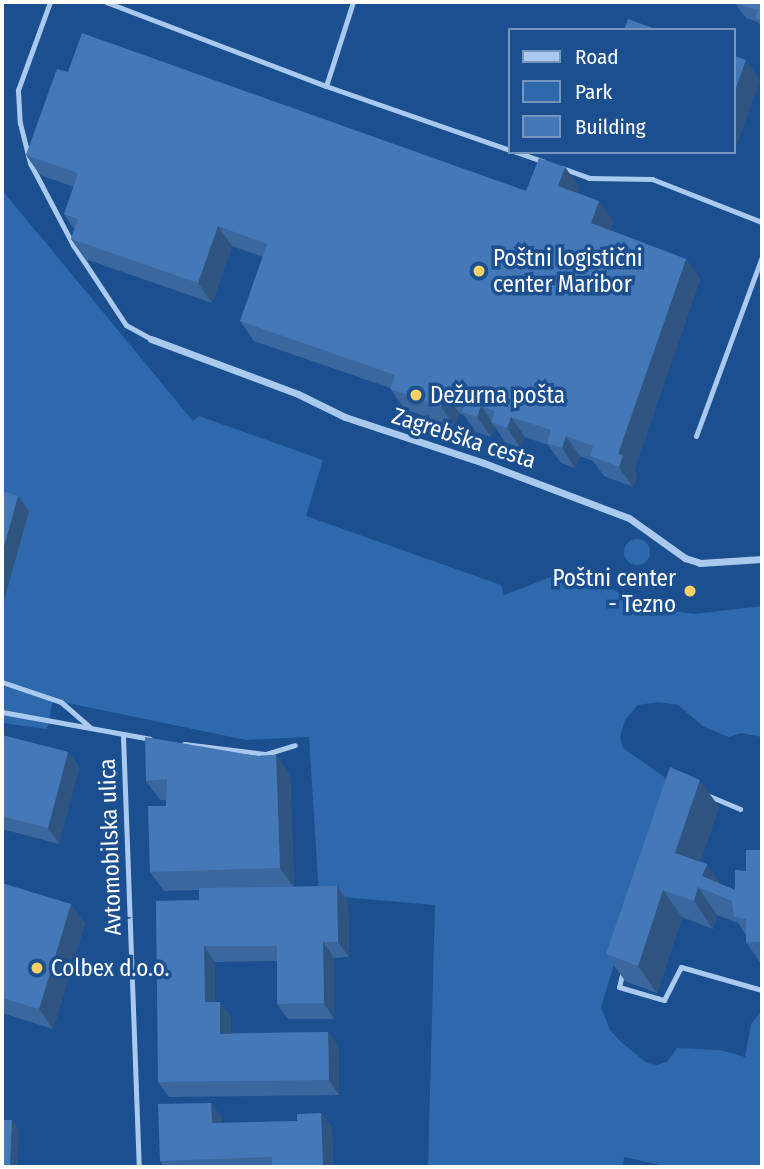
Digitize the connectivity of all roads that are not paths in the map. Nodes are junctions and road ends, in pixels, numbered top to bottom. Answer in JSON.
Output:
{"nodes":[{"id":1,"x":50,"y":2,"type":"edge"},
{"id":2,"x":106,"y":2,"type":"edge"},
{"id":3,"x":353,"y":2,"type":"edge"},
{"id":4,"x":326,"y":86,"type":"junction"},
{"id":5,"x":508,"y":149,"type":"edge"},
{"id":6,"x":522,"y":154,"type":"edge"},
{"id":7,"x":762,"y":222,"type":"edge"},
{"id":8,"x":762,"y":257,"type":"edge"},
{"id":9,"x":151,"y":340,"type":"joint"},
{"id":10,"x":696,"y":436,"type":"dead end"},
{"id":11,"x":762,"y":559,"type":"edge"},
{"id":12,"x":2,"y":682,"type":"edge"},
{"id":13,"x":2,"y":712,"type":"edge"},
{"id":14,"x":92,"y":729,"type":"junction"},
{"id":15,"x":123,"y":736,"type":"junction"},
{"id":16,"x":162,"y":741,"type":"edge"},
{"id":17,"x":175,"y":742,"type":"edge"},
{"id":18,"x":295,"y":745,"type":"dead end"},
{"id":19,"x":703,"y":793,"type":"edge"},
{"id":20,"x":740,"y":809,"type":"dead end"},
{"id":21,"x":626,"y":961,"type":"edge"},
{"id":22,"x":762,"y":990,"type":"edge"},
{"id":23,"x":139,"y":1167,"type":"edge"}],
"edges":[{"from":1,"to":9,"type":"lane"},
{"from":2,"to":4,"type":"lane"},
{"from":3,"to":4,"type":"lane"},
{"from":4,"to":5,"type":"lane"},
{"from":6,"to":7,"type":"lane"},
{"from":8,"to":10,"type":"lane"},
{"from":9,"to":11,"type":"street","name":"Zagrebška cesta"},
{"from":12,"to":14,"type":"lane"},
{"from":13,"to":14,"type":"lane","name":"Avtomobilska ulica"},
{"from":14,"to":15,"type":"lane","name":"Avtomobilska ulica"},
{"from":15,"to":16,"type":"lane","name":"Avtomobilska ulica"},
{"from":15,"to":23,"type":"lane","name":"Avtomobilska ulica"},
{"from":17,"to":18,"type":"lane"},
{"from":19,"to":20,"type":"lane"},
{"from":21,"to":22,"type":"lane"}]}
